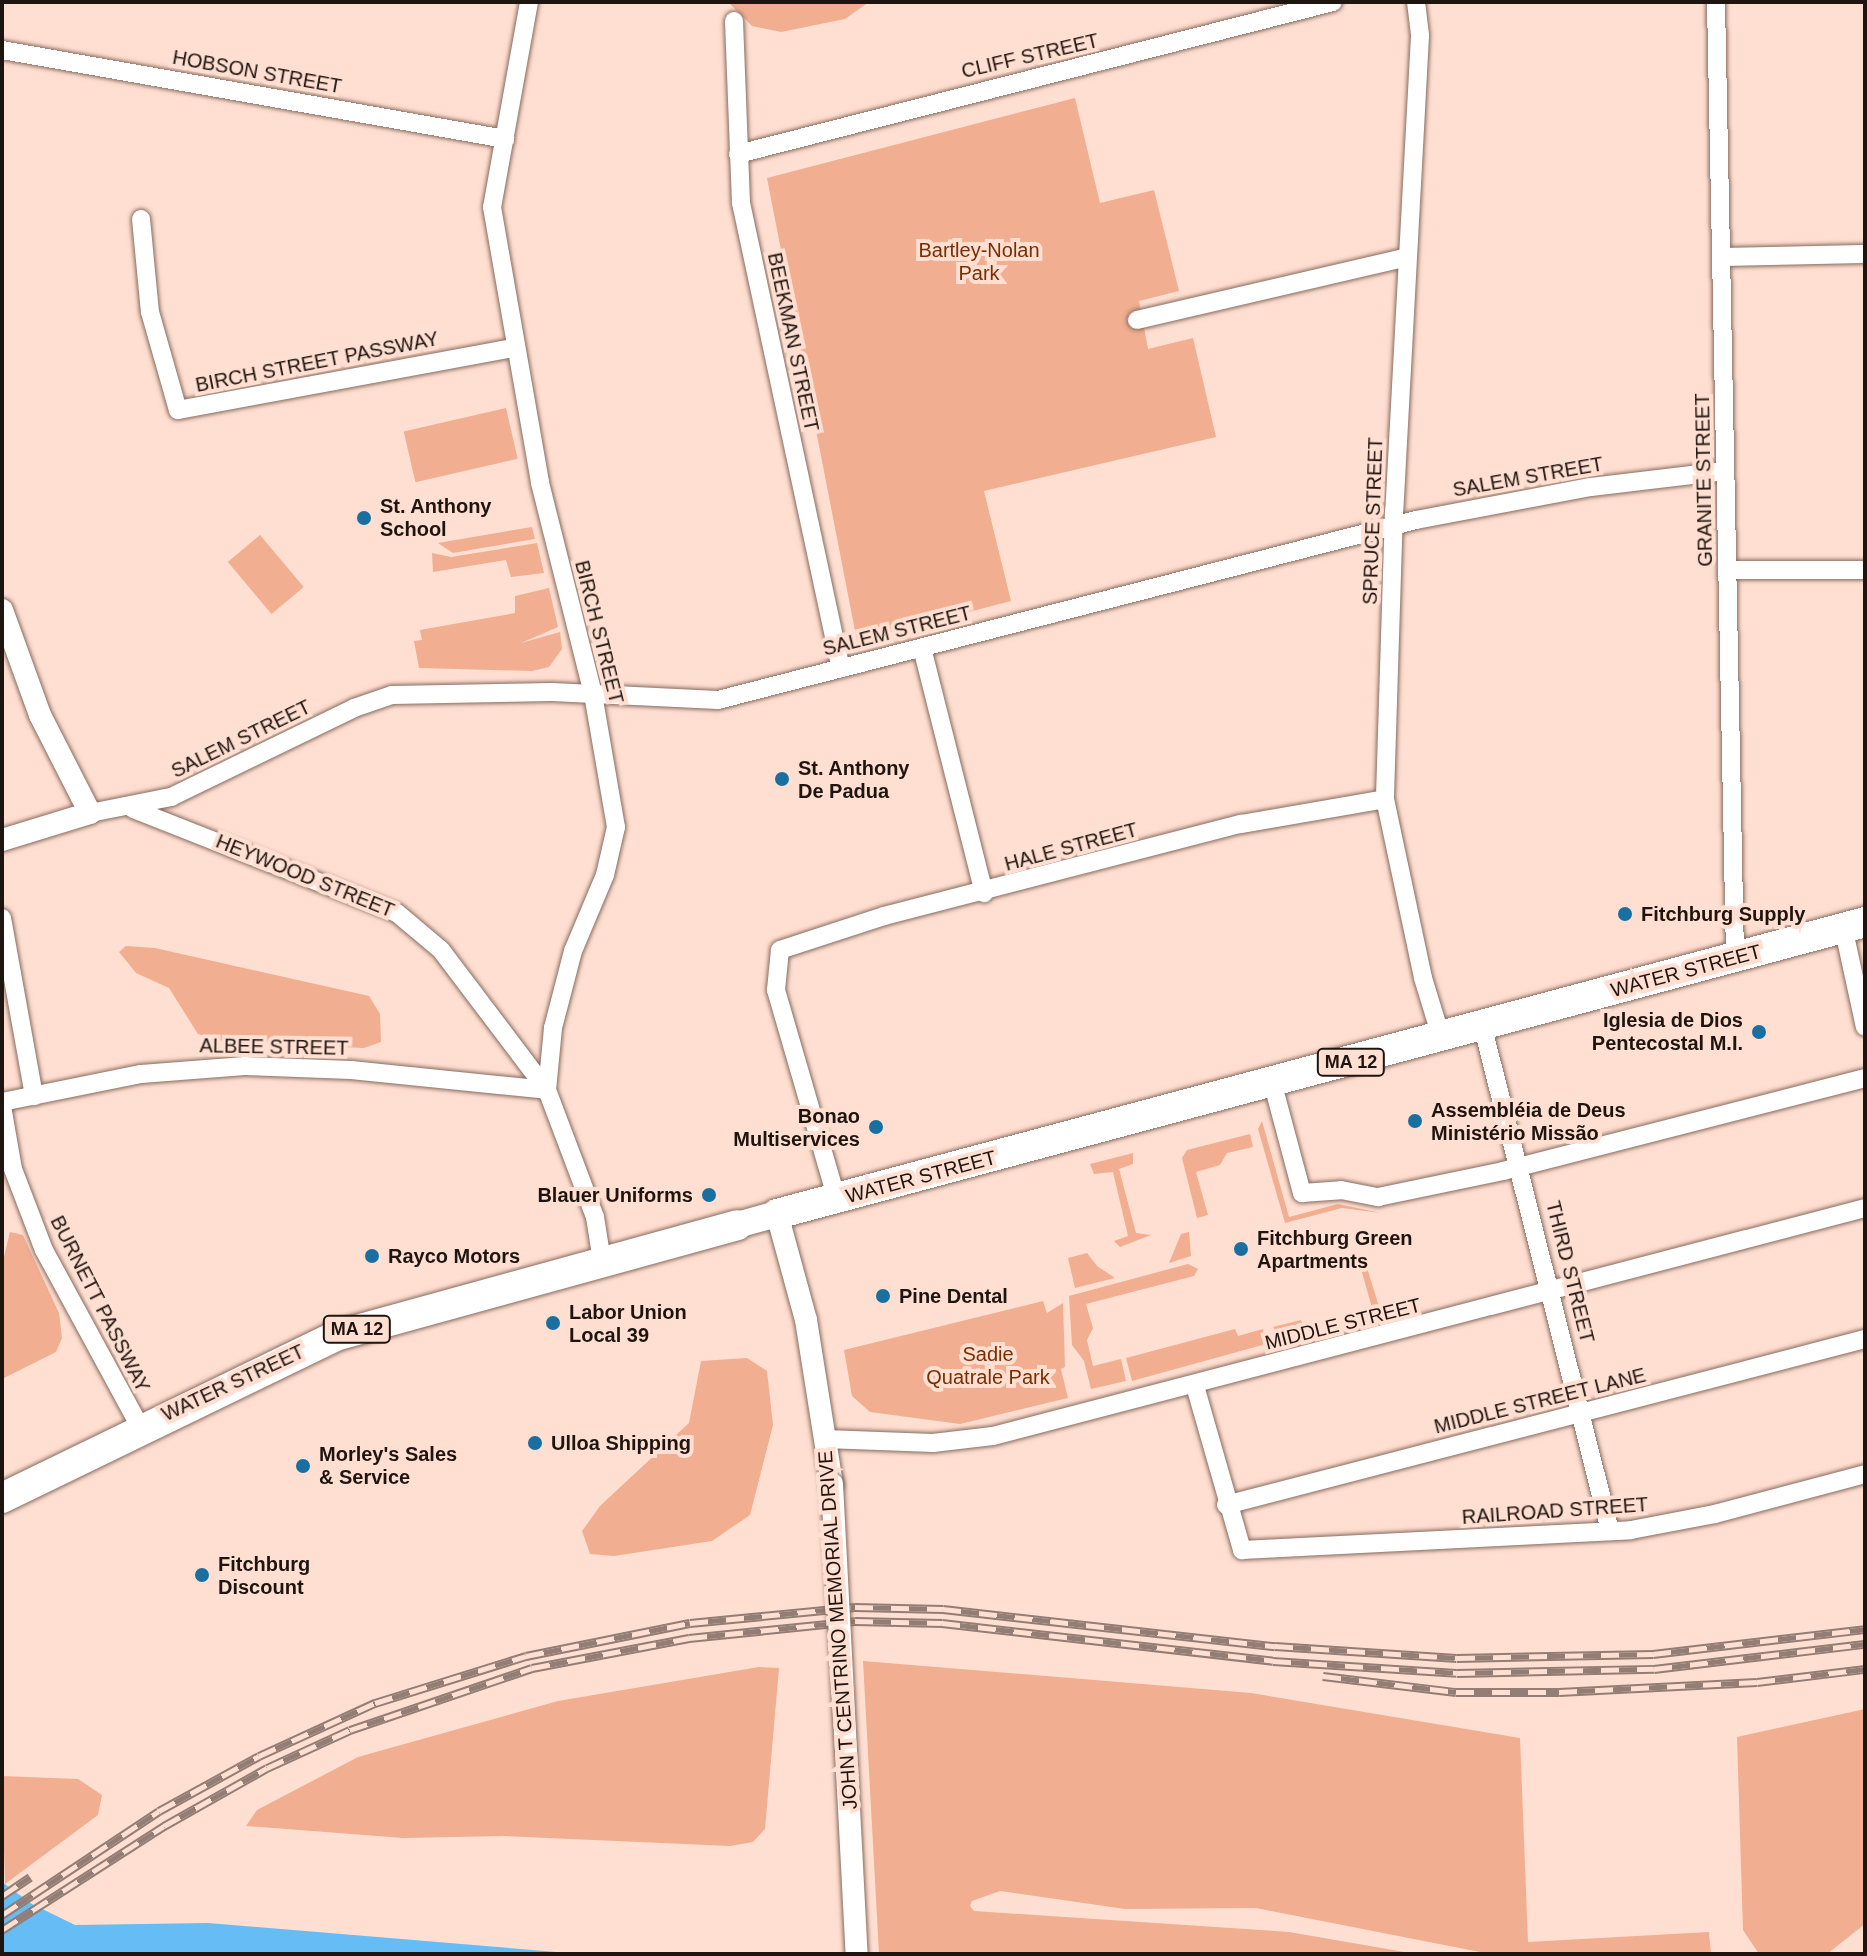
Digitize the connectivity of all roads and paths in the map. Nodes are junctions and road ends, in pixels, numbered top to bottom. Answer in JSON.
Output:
{"nodes":[{"id":1,"x":529,"y":2,"type":"edge"},
{"id":2,"x":1333,"y":2,"type":"edge"},
{"id":3,"x":1416,"y":2,"type":"edge"},
{"id":4,"x":1716,"y":2,"type":"edge"},
{"id":5,"x":734,"y":21,"type":"dead end"},
{"id":6,"x":2,"y":50,"type":"edge"},
{"id":7,"x":505,"y":139,"type":"junction"},
{"id":8,"x":738,"y":154,"type":"junction"},
{"id":9,"x":141,"y":219,"type":"dead end"},
{"id":10,"x":1865,"y":254,"type":"edge"},
{"id":11,"x":1407,"y":257,"type":"junction"},
{"id":12,"x":1721,"y":257,"type":"junction"},
{"id":13,"x":1137,"y":320,"type":"dead end"},
{"id":14,"x":514,"y":348,"type":"junction"},
{"id":15,"x":1725,"y":471,"type":"junction"},
{"id":16,"x":1394,"y":526,"type":"junction"},
{"id":17,"x":1728,"y":570,"type":"junction"},
{"id":18,"x":1865,"y":570,"type":"edge"},
{"id":19,"x":2,"y":610,"type":"edge"},
{"id":20,"x":922,"y":648,"type":"junction"},
{"id":21,"x":841,"y":668,"type":"junction"},
{"id":22,"x":593,"y":694,"type":"junction"},
{"id":23,"x":1385,"y":799,"type":"junction"},
{"id":24,"x":130,"y":808,"type":"junction"},
{"id":25,"x":90,"y":813,"type":"junction"},
{"id":26,"x":2,"y":840,"type":"edge"},
{"id":27,"x":984,"y":893,"type":"junction"},
{"id":28,"x":2,"y":918,"type":"edge"},
{"id":29,"x":1854,"y":927,"type":"edge"},
{"id":30,"x":1735,"y":956,"type":"junction"},
{"id":31,"x":1482,"y":1024,"type":"junction"},
{"id":32,"x":1865,"y":1027,"type":"edge"},
{"id":33,"x":1441,"y":1037,"type":"junction"},
{"id":34,"x":1865,"y":1078,"type":"edge"},
{"id":35,"x":1273,"y":1085,"type":"junction"},
{"id":36,"x":547,"y":1090,"type":"junction"},
{"id":37,"x":34,"y":1096,"type":"junction"},
{"id":38,"x":2,"y":1104,"type":"edge"},
{"id":39,"x":1521,"y":1166,"type":"junction"},
{"id":40,"x":837,"y":1200,"type":"junction"},
{"id":41,"x":1865,"y":1208,"type":"edge"},
{"id":42,"x":777,"y":1214,"type":"junction"},
{"id":43,"x":737,"y":1225,"type":"joint"},
{"id":44,"x":602,"y":1261,"type":"junction"},
{"id":45,"x":1551,"y":1291,"type":"junction"},
{"id":46,"x":1865,"y":1339,"type":"edge"},
{"id":47,"x":1195,"y":1386,"type":"junction"},
{"id":48,"x":1584,"y":1413,"type":"junction"},
{"id":49,"x":140,"y":1427,"type":"junction"},
{"id":50,"x":825,"y":1439,"type":"junction"},
{"id":51,"x":1865,"y":1474,"type":"edge"},
{"id":52,"x":2,"y":1498,"type":"edge"},
{"id":53,"x":1226,"y":1505,"type":"junction"},
{"id":54,"x":1610,"y":1531,"type":"junction"},
{"id":55,"x":857,"y":1954,"type":"edge"}],
"edges":[{"from":1,"to":7,"type":"street","name":"BIRCH STREET"},
{"from":2,"to":8,"type":"street","name":"CLIFF STREET"},
{"from":3,"to":11,"type":"street","name":"SPRUCE STREET"},
{"from":4,"to":12,"type":"street","name":"GRANITE STREET"},
{"from":5,"to":8,"type":"street","name":"BEEKMAN STREET"},
{"from":6,"to":7,"type":"street","name":"HOBSON STREET"},
{"from":7,"to":14,"type":"street","name":"BIRCH STREET"},
{"from":8,"to":21,"type":"street","name":"BEEKMAN STREET"},
{"from":9,"to":14,"type":"street","name":"BIRCH STREET PASSWAY"},
{"from":10,"to":12,"type":"street"},
{"from":11,"to":13,"type":"street"},
{"from":11,"to":16,"type":"street","name":"SPRUCE STREET"},
{"from":12,"to":15,"type":"street","name":"GRANITE STREET"},
{"from":14,"to":22,"type":"street","name":"BIRCH STREET"},
{"from":15,"to":16,"type":"street","name":"SALEM STREET"},
{"from":15,"to":17,"type":"street","name":"GRANITE STREET"},
{"from":16,"to":20,"type":"street","name":"SALEM STREET"},
{"from":16,"to":23,"type":"street","name":"SPRUCE STREET"},
{"from":17,"to":18,"type":"street"},
{"from":17,"to":30,"type":"street","name":"GRANITE STREET"},
{"from":19,"to":25,"type":"street"},
{"from":20,"to":21,"type":"street","name":"SALEM STREET"},
{"from":20,"to":27,"type":"street"},
{"from":21,"to":22,"type":"street","name":"SALEM STREET"},
{"from":22,"to":24,"type":"street","name":"SALEM STREET"},
{"from":22,"to":36,"type":"street","name":"BIRCH STREET"},
{"from":23,"to":27,"type":"street","name":"HALE STREET"},
{"from":23,"to":33,"type":"street","name":"SPRUCE STREET"},
{"from":24,"to":25,"type":"street","name":"SALEM STREET"},
{"from":24,"to":36,"type":"street","name":"HEYWOOD STREET"},
{"from":25,"to":26,"type":"street"},
{"from":27,"to":40,"type":"street","name":"HALE STREET"},
{"from":28,"to":37,"type":"street"},
{"from":29,"to":30,"type":"highway","name":"WATER STREET","number":"MA 12"},
{"from":29,"to":32,"type":"street"},
{"from":30,"to":31,"type":"highway","name":"WATER STREET","number":"MA 12"},
{"from":31,"to":33,"type":"highway","name":"WATER STREET","number":"MA 12"},
{"from":31,"to":39,"type":"street","name":"THIRD STREET"},
{"from":33,"to":35,"type":"highway","name":"WATER STREET","number":"MA 12"},
{"from":34,"to":39,"type":"street"},
{"from":35,"to":39,"type":"street"},
{"from":35,"to":40,"type":"highway","name":"WATER STREET","number":"MA 12"},
{"from":36,"to":37,"type":"street","name":"ALBEE STREET"},
{"from":36,"to":44,"type":"street","name":"BIRCH STREET"},
{"from":37,"to":38,"type":"street","name":"ALBEE STREET"},
{"from":38,"to":49,"type":"street","name":"BURNETT PASSWAY"},
{"from":39,"to":45,"type":"street","name":"THIRD STREET"},
{"from":40,"to":42,"type":"highway","name":"WATER STREET","number":"MA 12"},
{"from":41,"to":45,"type":"street","name":"MIDDLE STREET"},
{"from":42,"to":43,"type":"main road","name":"WATER STREET","number":"MA 12"},
{"from":42,"to":50,"type":"street","name":"JOHN T CENTRINO MEMORIAL DRIVE"},
{"from":43,"to":44,"type":"highway","name":"WATER STREET","number":"MA 12"},
{"from":44,"to":49,"type":"highway","name":"WATER STREET","number":"MA 12"},
{"from":45,"to":47,"type":"street","name":"MIDDLE STREET"},
{"from":45,"to":48,"type":"street","name":"THIRD STREET"},
{"from":46,"to":48,"type":"street","name":"MIDDLE STREET LANE"},
{"from":47,"to":50,"type":"street","name":"MIDDLE STREET"},
{"from":47,"to":53,"type":"street"},
{"from":48,"to":53,"type":"street","name":"MIDDLE STREET LANE"},
{"from":48,"to":54,"type":"street","name":"THIRD STREET"},
{"from":49,"to":52,"type":"highway","name":"WATER STREET","number":"MA 12"},
{"from":50,"to":55,"type":"street","name":"JOHN T CENTRINO MEMORIAL DRIVE","bridge":true},
{"from":51,"to":54,"type":"street","name":"RAILROAD STREET"},
{"from":53,"to":54,"type":"street","name":"RAILROAD STREET"}]}
